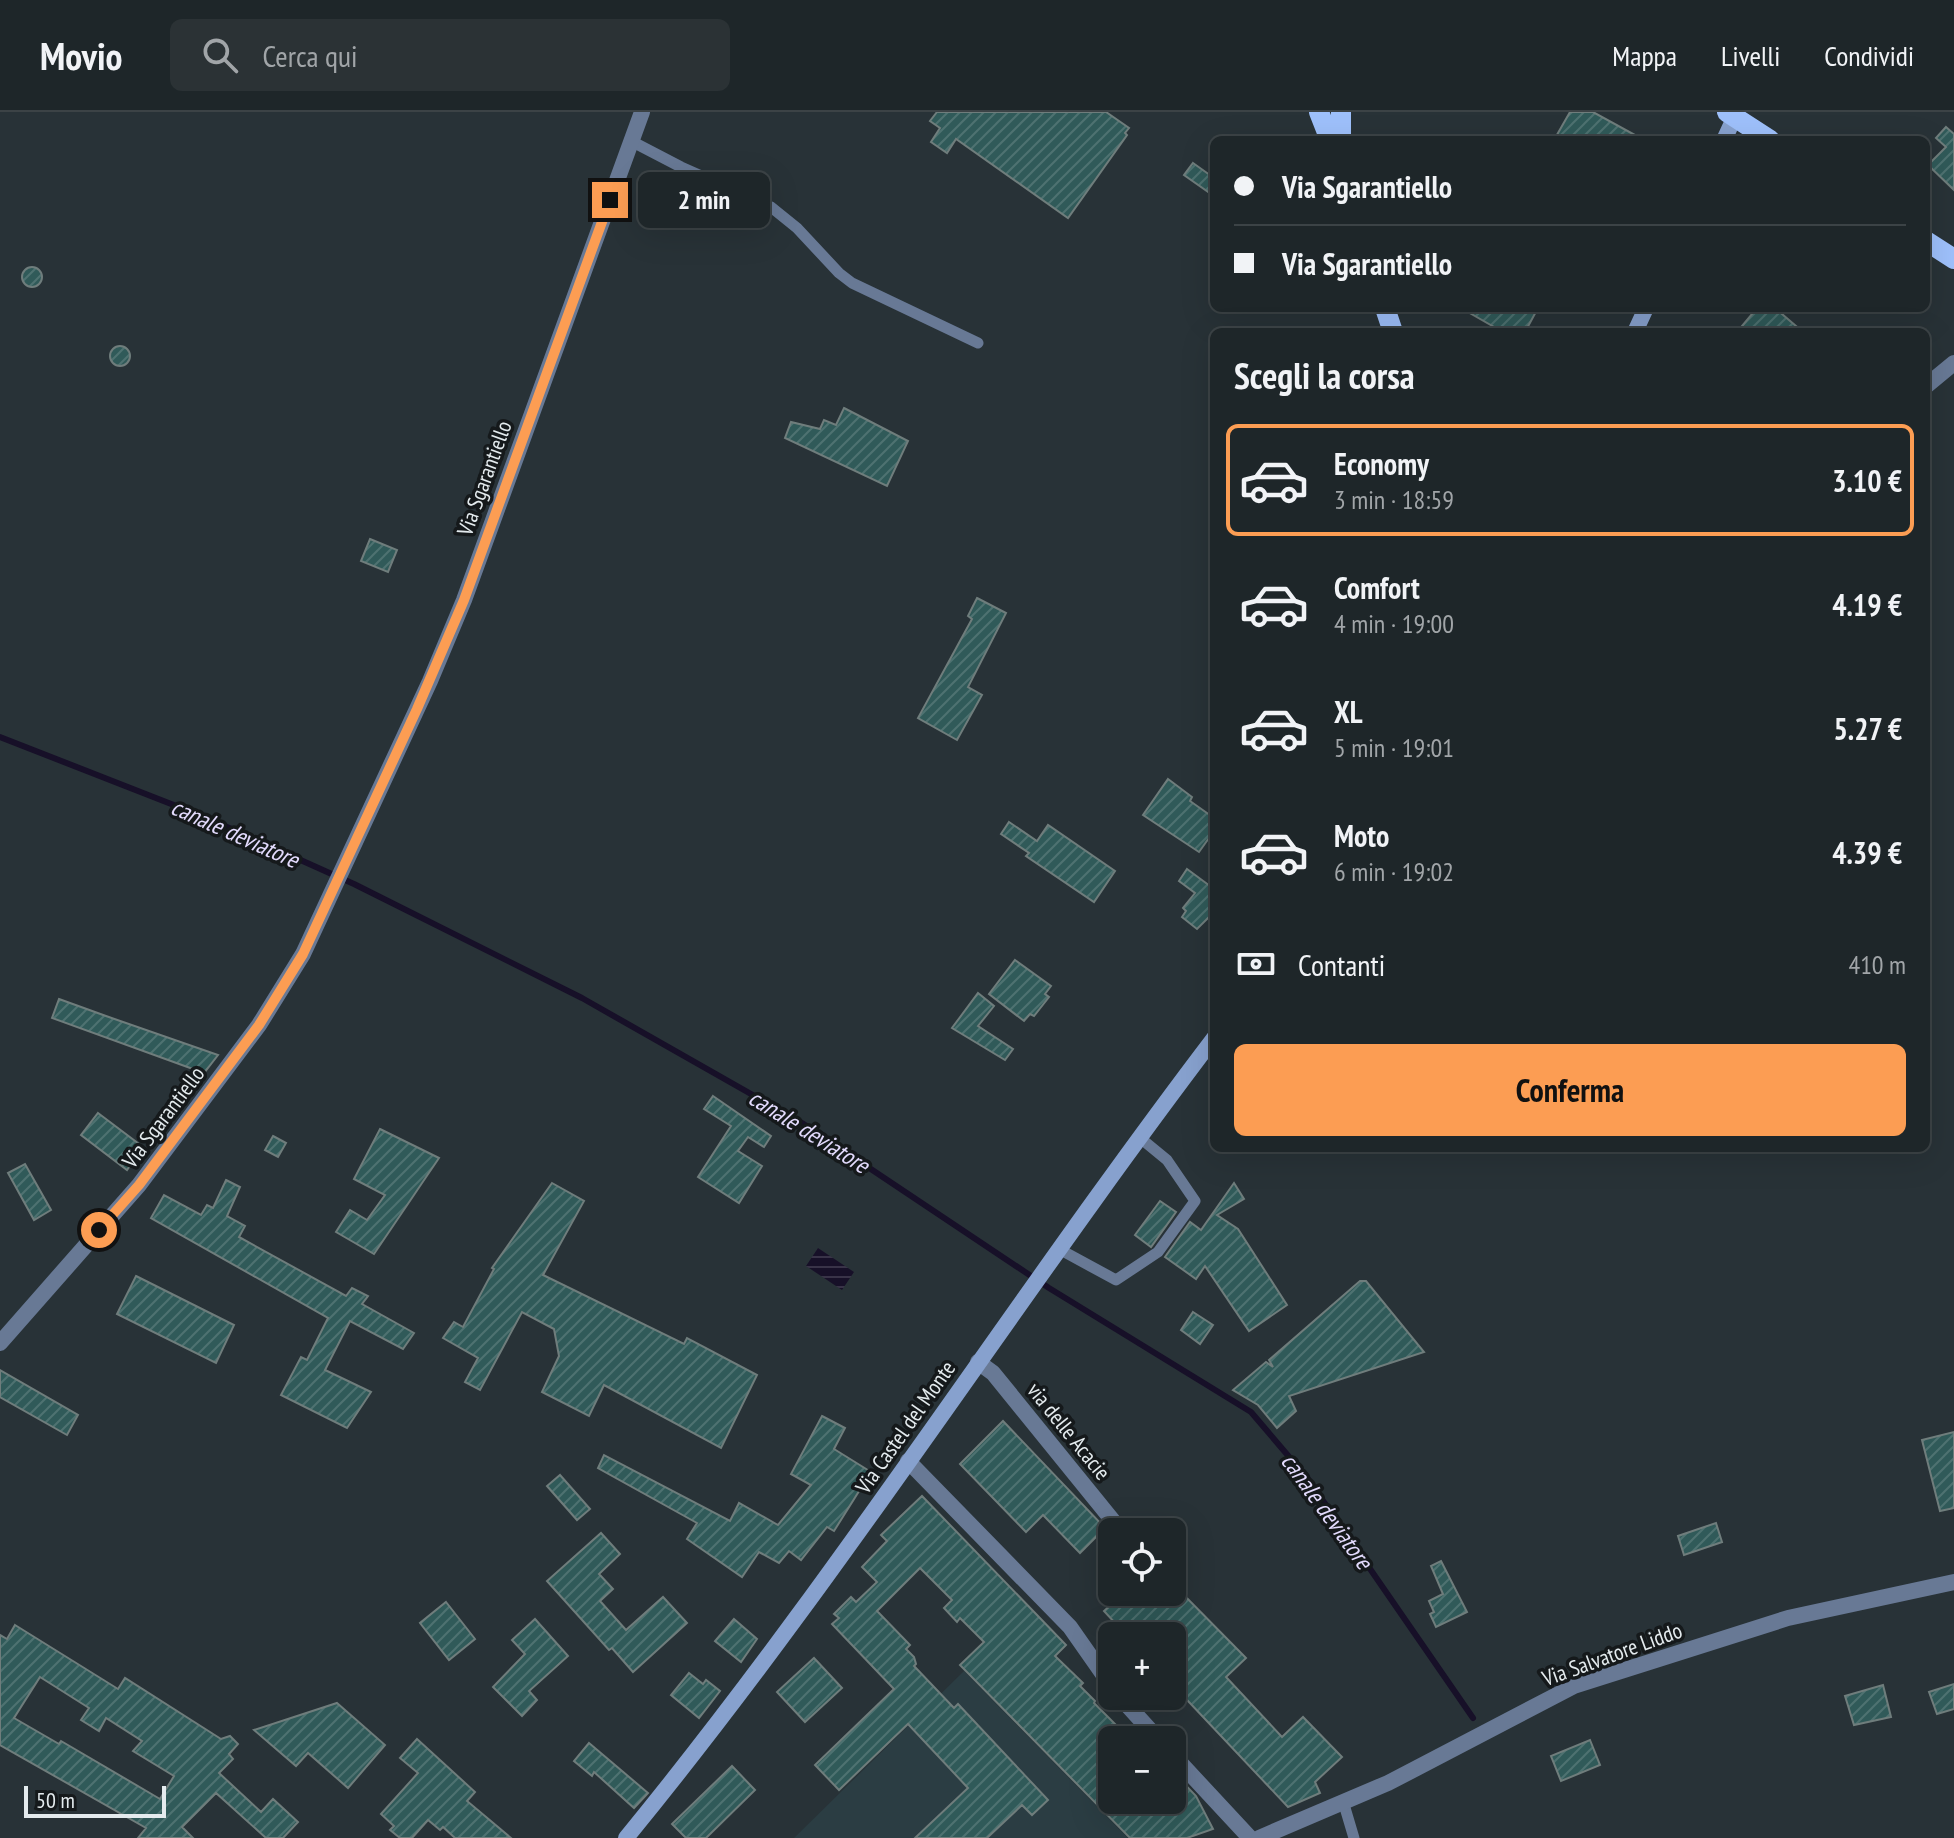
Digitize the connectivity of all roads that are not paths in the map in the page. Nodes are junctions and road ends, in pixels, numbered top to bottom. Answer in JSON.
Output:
{"nodes":[{"id":1,"x":642,"y":112,"type":"edge"},
{"id":2,"x":1319,"y":112,"type":"edge"},
{"id":3,"x":1341,"y":112,"type":"edge"},
{"id":4,"x":1727,"y":112,"type":"edge"},
{"id":5,"x":1737,"y":112,"type":"edge"},
{"id":6,"x":1328,"y":136,"type":"edge"},
{"id":7,"x":1341,"y":136,"type":"edge"},
{"id":8,"x":1726,"y":136,"type":"edge"},
{"id":9,"x":1764,"y":136,"type":"edge"},
{"id":10,"x":631,"y":141,"type":"junction"},
{"id":11,"x":1930,"y":244,"type":"edge"},
{"id":12,"x":1954,"y":259,"type":"edge"},
{"id":13,"x":978,"y":343,"type":"dead end"},
{"id":14,"x":1954,"y":363,"type":"edge"},
{"id":15,"x":1930,"y":383,"type":"edge"},
{"id":16,"x":1210,"y":1043,"type":"edge"},
{"id":17,"x":1139,"y":1137,"type":"junction"},
{"id":18,"x":1059,"y":1249,"type":"junction"},
{"id":19,"x":0,"y":1343,"type":"edge"},
{"id":20,"x":978,"y":1362,"type":"junction"},
{"id":21,"x":908,"y":1461,"type":"junction"},
{"id":22,"x":1111,"y":1518,"type":"edge"},
{"id":23,"x":1954,"y":1582,"type":"edge"},
{"id":24,"x":1098,"y":1667,"type":"edge"},
{"id":25,"x":1132,"y":1710,"type":"edge"},
{"id":26,"x":1146,"y":1726,"type":"edge"},
{"id":27,"x":1186,"y":1769,"type":"edge"},
{"id":28,"x":1343,"y":1801,"type":"junction"},
{"id":29,"x":626,"y":1838,"type":"edge"},
{"id":30,"x":1250,"y":1838,"type":"edge"},
{"id":31,"x":1259,"y":1838,"type":"edge"},
{"id":32,"x":1354,"y":1838,"type":"edge"}],
"edges":[{"from":1,"to":10,"type":"street","name":"Via Sgarantiello"},
{"from":2,"to":6,"type":"main road"},
{"from":3,"to":7,"type":"main road"},
{"from":4,"to":9,"type":"main road","bridge":true},
{"from":5,"to":8,"type":"main road"},
{"from":10,"to":13,"type":"lane"},
{"from":10,"to":19,"type":"street","name":"Via Sgarantiello"},
{"from":11,"to":12,"type":"main road"},
{"from":14,"to":15,"type":"street"},
{"from":16,"to":17,"type":"main road","name":"Via Castel del Monte"},
{"from":17,"to":18,"type":"main road","name":"Via Castel del Monte"},
{"from":17,"to":18,"type":"lane"},
{"from":18,"to":20,"type":"main road","name":"Via Castel del Monte"},
{"from":20,"to":21,"type":"main road","name":"Via Castel del Monte"},
{"from":20,"to":22,"type":"street","name":"via delle Acacie"},
{"from":21,"to":24,"type":"street"},
{"from":21,"to":29,"type":"main road","name":"Via Castel del Monte"},
{"from":23,"to":28,"type":"street","name":"Via Salvatore Liddo"},
{"from":25,"to":26,"type":"street"},
{"from":27,"to":30,"type":"street"},
{"from":28,"to":31,"type":"street","name":"Via Salvatore Liddo"},
{"from":28,"to":32,"type":"lane"}]}
